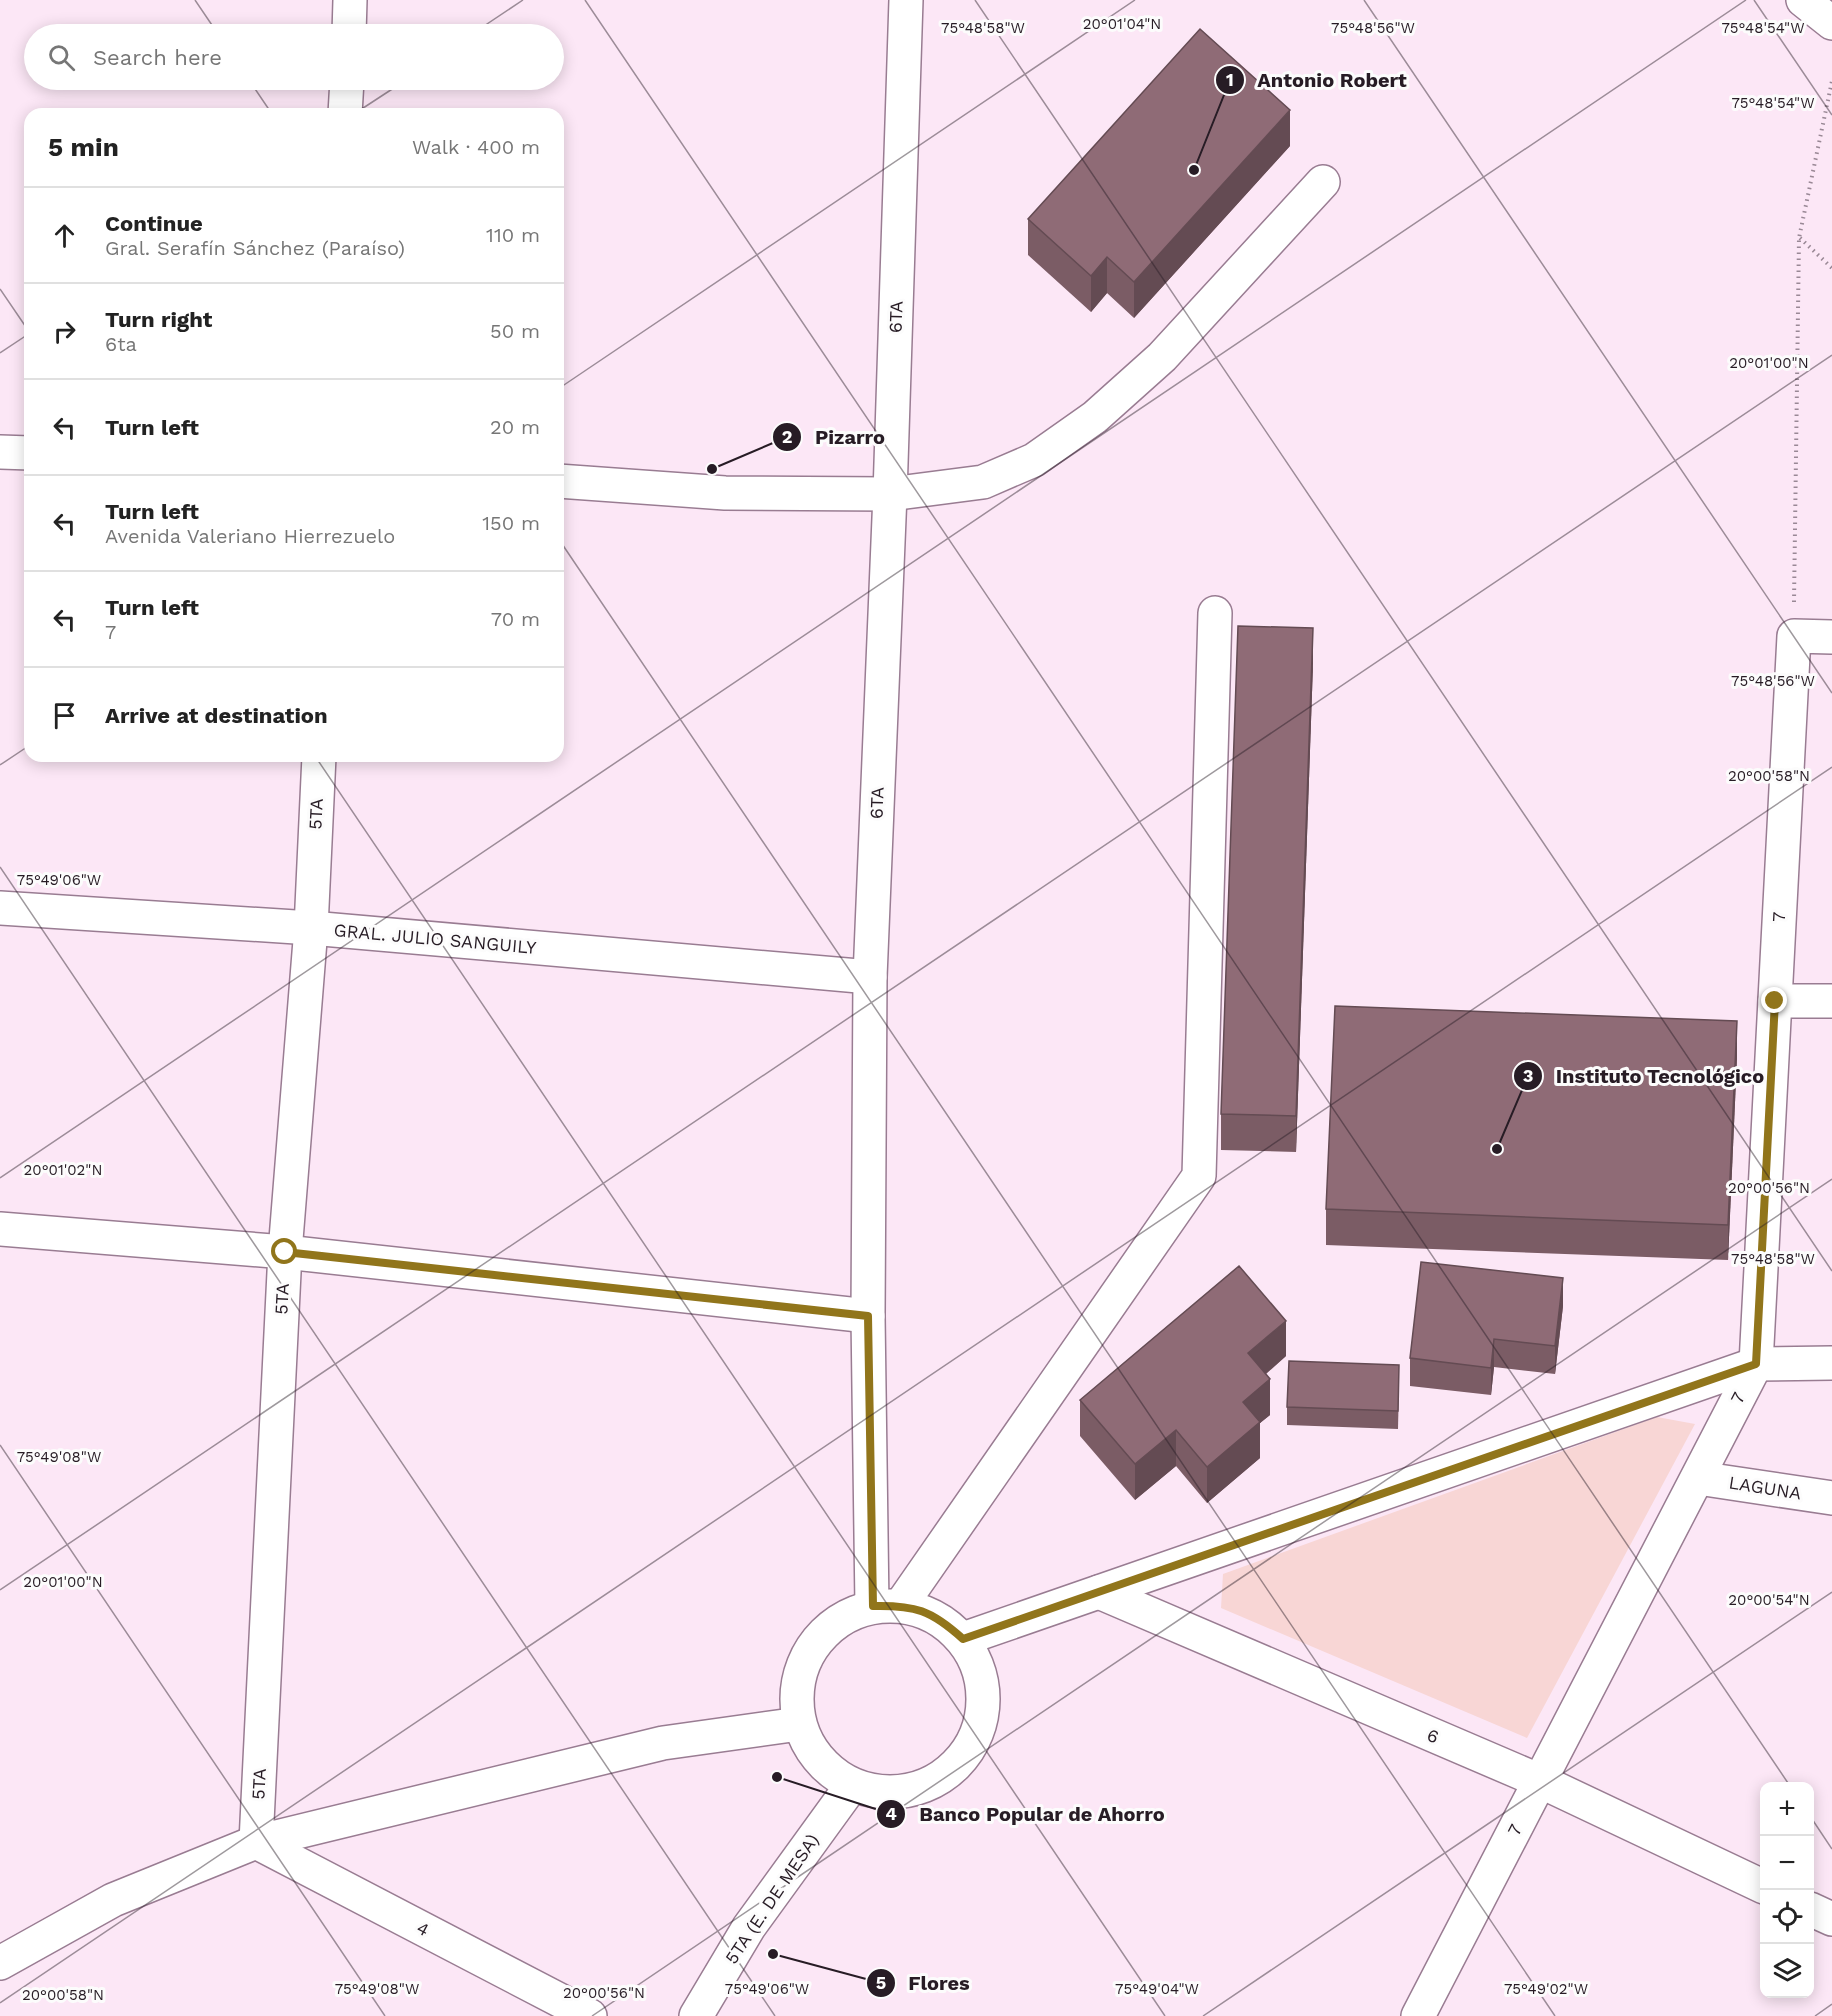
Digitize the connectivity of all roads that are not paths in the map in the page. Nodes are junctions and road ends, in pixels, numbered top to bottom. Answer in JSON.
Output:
{"nodes":[{"id":1,"x":350,"y":0,"type":"edge"},
{"id":2,"x":906,"y":0,"type":"edge"},
{"id":3,"x":349,"y":24,"type":"edge"},
{"id":4,"x":346,"y":90,"type":"edge"},
{"id":5,"x":345,"y":108,"type":"edge"},
{"id":6,"x":1323,"y":182,"type":"dead end"},
{"id":7,"x":0,"y":452,"type":"edge"},
{"id":8,"x":24,"y":453,"type":"edge"},
{"id":9,"x":564,"y":481,"type":"edge"},
{"id":10,"x":890,"y":494,"type":"junction"},
{"id":11,"x":1215,"y":613,"type":"dead end"},
{"id":12,"x":1832,"y":637,"type":"edge"},
{"id":13,"x":319,"y":762,"type":"edge"},
{"id":14,"x":0,"y":908,"type":"edge"},
{"id":15,"x":311,"y":928,"type":"junction"},
{"id":16,"x":870,"y":977,"type":"junction"},
{"id":17,"x":1775,"y":1001,"type":"junction"},
{"id":18,"x":1832,"y":1001,"type":"edge"},
{"id":19,"x":1,"y":1236,"type":"edge"},
{"id":20,"x":285,"y":1252,"type":"junction"},
{"id":21,"x":868,"y":1316,"type":"junction"},
{"id":22,"x":1832,"y":1363,"type":"edge"},
{"id":23,"x":1756,"y":1364,"type":"junction"},
{"id":24,"x":1698,"y":1478,"type":"junction"},
{"id":25,"x":1832,"y":1498,"type":"edge"},
{"id":26,"x":1099,"y":1592,"type":"junction"},
{"id":27,"x":886,"y":1606,"type":"junction"},
{"id":28,"x":963,"y":1639,"type":"junction"},
{"id":29,"x":799,"y":1724,"type":"junction"},
{"id":30,"x":1540,"y":1781,"type":"junction"},
{"id":31,"x":852,"y":1785,"type":"junction"},
{"id":32,"x":256,"y":1842,"type":"junction"},
{"id":33,"x":1760,"y":1885,"type":"edge"},
{"id":34,"x":1814,"y":1911,"type":"edge"},
{"id":35,"x":1832,"y":1919,"type":"edge"},
{"id":36,"x":0,"y":1964,"type":"edge"},
{"id":37,"x":590,"y":2016,"type":"edge"},
{"id":38,"x":696,"y":2016,"type":"edge"},
{"id":39,"x":1418,"y":2016,"type":"edge"}],
"edges":[{"from":1,"to":3,"type":"street"},
{"from":2,"to":10,"type":"street","name":"6TA"},
{"from":4,"to":5,"type":"street"},
{"from":6,"to":10,"type":"street"},
{"from":7,"to":8,"type":"street"},
{"from":9,"to":10,"type":"street"},
{"from":10,"to":16,"type":"street","name":"6TA"},
{"from":11,"to":27,"type":"street"},
{"from":12,"to":17,"type":"street","name":"7"},
{"from":13,"to":15,"type":"street","name":"5TA"},
{"from":14,"to":15,"type":"street","name":"GRAL. JULIO SANGUILY"},
{"from":15,"to":16,"type":"street","name":"GRAL. JULIO SANGUILY"},
{"from":15,"to":20,"type":"street","name":"5TA"},
{"from":16,"to":21,"type":"street","name":"6TA"},
{"from":17,"to":18,"type":"street"},
{"from":17,"to":23,"type":"street","name":"7"},
{"from":19,"to":20,"type":"street"},
{"from":20,"to":21,"type":"street"},
{"from":20,"to":32,"type":"street","name":"5TA"},
{"from":21,"to":27,"type":"street","name":"6TA"},
{"from":22,"to":23,"type":"street"},
{"from":23,"to":24,"type":"street","name":"7"},
{"from":23,"to":26,"type":"street"},
{"from":24,"to":25,"type":"street","name":"LAGUNA"},
{"from":24,"to":30,"type":"street","name":"7"},
{"from":26,"to":28,"type":"street"},
{"from":26,"to":30,"type":"street","name":"6"},
{"from":27,"to":28,"type":"street"},
{"from":27,"to":29,"type":"street"},
{"from":28,"to":31,"type":"street"},
{"from":29,"to":31,"type":"street"},
{"from":29,"to":32,"type":"street"},
{"from":30,"to":33,"type":"street","name":"6"},
{"from":30,"to":39,"type":"street","name":"7"},
{"from":31,"to":38,"type":"street","name":"5TA (E. DE MESA)"},
{"from":32,"to":36,"type":"street"},
{"from":32,"to":37,"type":"street","name":"4"},
{"from":34,"to":35,"type":"street"}]}
